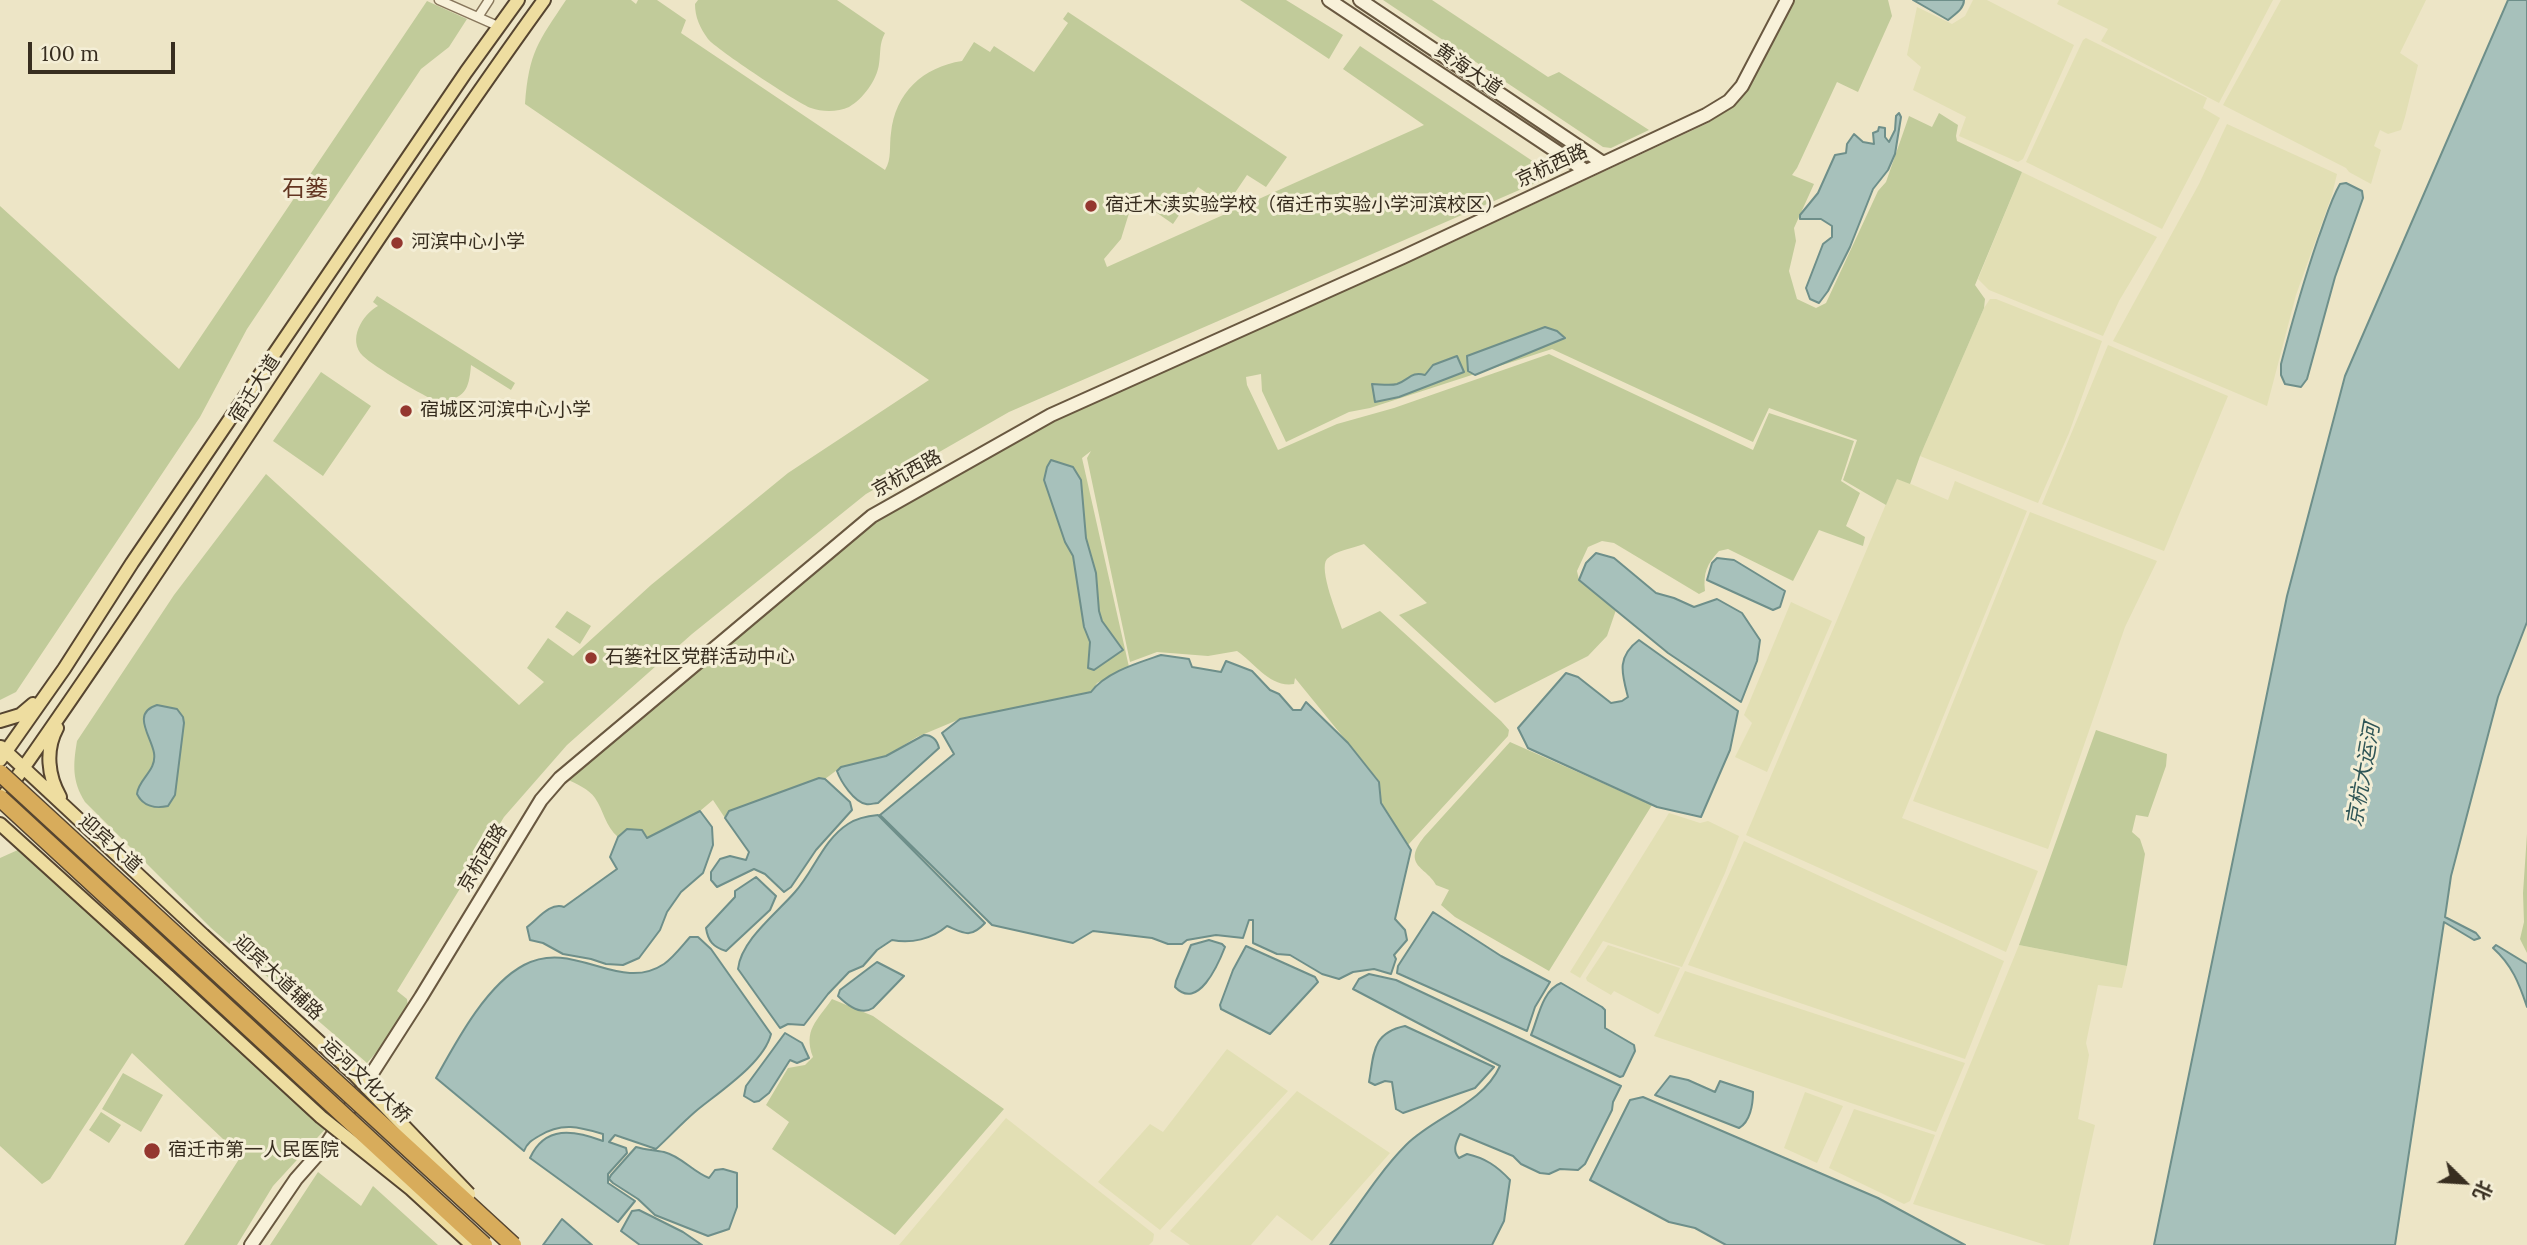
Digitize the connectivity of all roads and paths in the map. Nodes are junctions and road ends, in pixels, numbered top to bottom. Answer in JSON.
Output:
{"nodes":[{"id":1,"x":439,"y":0,"type":"edge"},
{"id":2,"x":489,"y":0,"type":"edge"},
{"id":3,"x":518,"y":0,"type":"edge"},
{"id":4,"x":544,"y":0,"type":"edge"},
{"id":5,"x":1329,"y":0,"type":"edge"},
{"id":6,"x":1360,"y":0,"type":"edge"},
{"id":7,"x":1787,"y":0,"type":"edge"},
{"id":8,"x":478,"y":17,"type":"junction"},
{"id":9,"x":500,"y":27,"type":"junction"},
{"id":10,"x":1603,"y":163,"type":"junction"},
{"id":11,"x":1586,"y":171,"type":"junction"},
{"id":12,"x":53,"y":684,"type":"junction"},
{"id":13,"x":69,"y":704,"type":"junction"},
{"id":14,"x":0,"y":721,"type":"edge"},
{"id":15,"x":2,"y":752,"type":"edge"},
{"id":16,"x":23,"y":768,"type":"junction"},
{"id":17,"x":0,"y":773,"type":"edge"},
{"id":18,"x":0,"y":799,"type":"edge"},
{"id":19,"x":68,"y":809,"type":"junction"},
{"id":20,"x":0,"y":824,"type":"edge"},
{"id":21,"x":0,"y":841,"type":"edge"},
{"id":22,"x":23,"y":844,"type":"junction"},
{"id":23,"x":190,"y":947,"type":"joint"},
{"id":24,"x":178,"y":962,"type":"joint"},
{"id":25,"x":251,"y":1245,"type":"edge"},
{"id":26,"x":472,"y":1245,"type":"edge"},
{"id":27,"x":484,"y":1245,"type":"edge"},
{"id":28,"x":513,"y":1245,"type":"edge"},
{"id":29,"x":523,"y":1245,"type":"edge"}],
"edges":[{"from":1,"to":8,"type":"street"},
{"from":2,"to":8,"type":"street"},
{"from":3,"to":9,"type":"main road","name":"宿迁大道"},
{"from":4,"to":13,"type":"main road","name":"宿迁大道"},
{"from":5,"to":11,"type":"main road","name":"黄海大道"},
{"from":6,"to":10,"type":"main road","name":"黄海大道"},
{"from":7,"to":10,"type":"main road","name":"京杭西路"},
{"from":8,"to":9,"type":"street"},
{"from":9,"to":12,"type":"main road","name":"宿迁大道"},
{"from":10,"to":11,"type":"main road","name":"京杭西路"},
{"from":11,"to":25,"type":"main road","name":"京杭西路"},
{"from":12,"to":14,"type":"main road"},
{"from":12,"to":15,"type":"main road","name":"宿迁大道"},
{"from":13,"to":16,"type":"main road","name":"宿迁大道"},
{"from":13,"to":19,"type":"main road"},
{"from":15,"to":16,"type":"main road","name":"迎宾大道辅路"},
{"from":16,"to":18,"type":"main road","name":"宿迁大道"},
{"from":16,"to":19,"type":"main road","name":"迎宾大道辅路"},
{"from":17,"to":23,"type":"highway","name":"迎宾大道","bridge":true},
{"from":18,"to":24,"type":"highway","name":"迎宾大道","bridge":true},
{"from":19,"to":29,"type":"main road","name":"迎宾大道辅路","bridge":true},
{"from":20,"to":22,"type":"main road"},
{"from":21,"to":22,"type":"main road"},
{"from":22,"to":26,"type":"main road","bridge":true},
{"from":23,"to":28,"type":"highway","name":"运河文化大桥","bridge":true},
{"from":24,"to":27,"type":"highway","name":"运河文化大桥","bridge":true}]}
